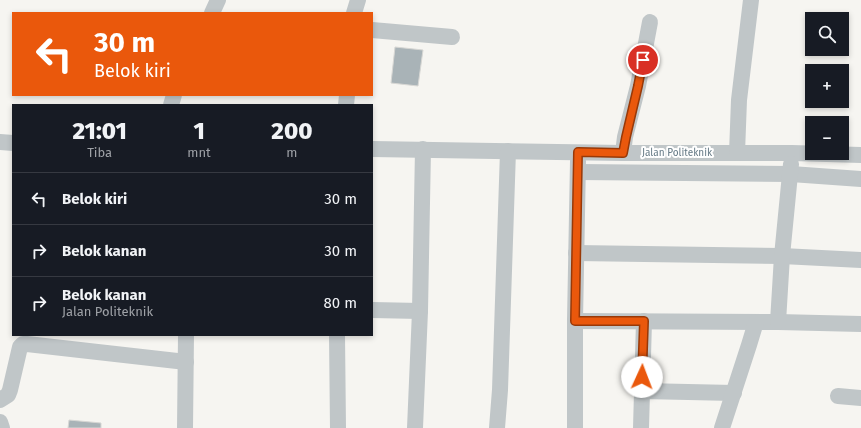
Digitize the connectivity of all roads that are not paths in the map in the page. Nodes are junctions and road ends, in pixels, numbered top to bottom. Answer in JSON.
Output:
{"nodes":[{"id":1,"x":218,"y":0,"type":"edge"},
{"id":2,"x":358,"y":0,"type":"edge"},
{"id":3,"x":751,"y":0,"type":"edge"},
{"id":4,"x":212,"y":12,"type":"edge"},
{"id":5,"x":354,"y":12,"type":"edge"},
{"id":6,"x":650,"y":22,"type":"dead end"},
{"id":7,"x":373,"y":30,"type":"edge"},
{"id":8,"x":452,"y":37,"type":"dead end"},
{"id":9,"x":0,"y":142,"type":"edge"},
{"id":10,"x":12,"y":143,"type":"edge"},
{"id":11,"x":373,"y":149,"type":"edge"},
{"id":12,"x":423,"y":149,"type":"junction"},
{"id":13,"x":508,"y":151,"type":"junction"},
{"id":14,"x":578,"y":152,"type":"junction"},
{"id":15,"x":623,"y":153,"type":"junction"},
{"id":16,"x":737,"y":153,"type":"junction"},
{"id":17,"x":792,"y":153,"type":"junction"},
{"id":18,"x":861,"y":155,"type":"edge"},
{"id":19,"x":578,"y":172,"type":"junction"},
{"id":20,"x":791,"y":174,"type":"junction"},
{"id":21,"x":861,"y":179,"type":"edge"},
{"id":22,"x":576,"y":253,"type":"junction"},
{"id":23,"x":782,"y":256,"type":"junction"},
{"id":24,"x":861,"y":260,"type":"edge"},
{"id":25,"x":373,"y":310,"type":"edge"},
{"id":26,"x":420,"y":311,"type":"junction"},
{"id":27,"x":575,"y":321,"type":"junction"},
{"id":28,"x":644,"y":321,"type":"junction"},
{"id":29,"x":756,"y":322,"type":"junction"},
{"id":30,"x":778,"y":322,"type":"junction"},
{"id":31,"x":861,"y":324,"type":"edge"},
{"id":32,"x":186,"y":336,"type":"edge"},
{"id":33,"x":337,"y":336,"type":"edge"},
{"id":34,"x":186,"y":362,"type":"junction"},
{"id":35,"x":642,"y":391,"type":"junction"},
{"id":36,"x":734,"y":394,"type":"junction"},
{"id":37,"x":838,"y":396,"type":"dead end"},
{"id":38,"x":861,"y":398,"type":"edge"},
{"id":39,"x":0,"y":400,"type":"edge"},
{"id":40,"x":0,"y":422,"type":"edge"},
{"id":41,"x":2,"y":428,"type":"edge"},
{"id":42,"x":185,"y":428,"type":"edge"},
{"id":43,"x":338,"y":428,"type":"edge"},
{"id":44,"x":414,"y":428,"type":"edge"},
{"id":45,"x":497,"y":428,"type":"edge"},
{"id":46,"x":575,"y":428,"type":"edge"},
{"id":47,"x":641,"y":428,"type":"edge"},
{"id":48,"x":722,"y":428,"type":"edge"}],
"edges":[{"from":1,"to":4,"type":"street"},
{"from":2,"to":5,"type":"street"},
{"from":3,"to":16,"type":"street"},
{"from":6,"to":15,"type":"street"},
{"from":7,"to":8,"type":"street"},
{"from":9,"to":10,"type":"street"},
{"from":11,"to":12,"type":"street","name":"Jalan Politeknik"},
{"from":12,"to":13,"type":"street","name":"Jalan Politeknik"},
{"from":12,"to":26,"type":"street"},
{"from":13,"to":14,"type":"street","name":"Jalan Politeknik"},
{"from":13,"to":45,"type":"street"},
{"from":14,"to":15,"type":"street","name":"Jalan Politeknik"},
{"from":14,"to":19,"type":"street"},
{"from":15,"to":16,"type":"street","name":"Jalan Politeknik"},
{"from":16,"to":17,"type":"street","name":"Jalan Politeknik"},
{"from":17,"to":18,"type":"street","name":"Jalan Politeknik"},
{"from":17,"to":20,"type":"street"},
{"from":19,"to":20,"type":"street"},
{"from":19,"to":22,"type":"street"},
{"from":20,"to":21,"type":"street"},
{"from":20,"to":23,"type":"street"},
{"from":22,"to":23,"type":"street"},
{"from":22,"to":27,"type":"street"},
{"from":23,"to":24,"type":"street"},
{"from":23,"to":30,"type":"street"},
{"from":25,"to":26,"type":"street"},
{"from":26,"to":44,"type":"street"},
{"from":27,"to":28,"type":"street"},
{"from":27,"to":46,"type":"street"},
{"from":28,"to":29,"type":"street"},
{"from":28,"to":35,"type":"street"},
{"from":29,"to":30,"type":"street"},
{"from":29,"to":36,"type":"street"},
{"from":30,"to":31,"type":"street"},
{"from":32,"to":34,"type":"street"},
{"from":33,"to":43,"type":"street"},
{"from":34,"to":39,"type":"street"},
{"from":34,"to":42,"type":"street"},
{"from":35,"to":36,"type":"street"},
{"from":35,"to":47,"type":"street"},
{"from":36,"to":48,"type":"street"},
{"from":37,"to":38,"type":"street"},
{"from":40,"to":41,"type":"street"}]}
